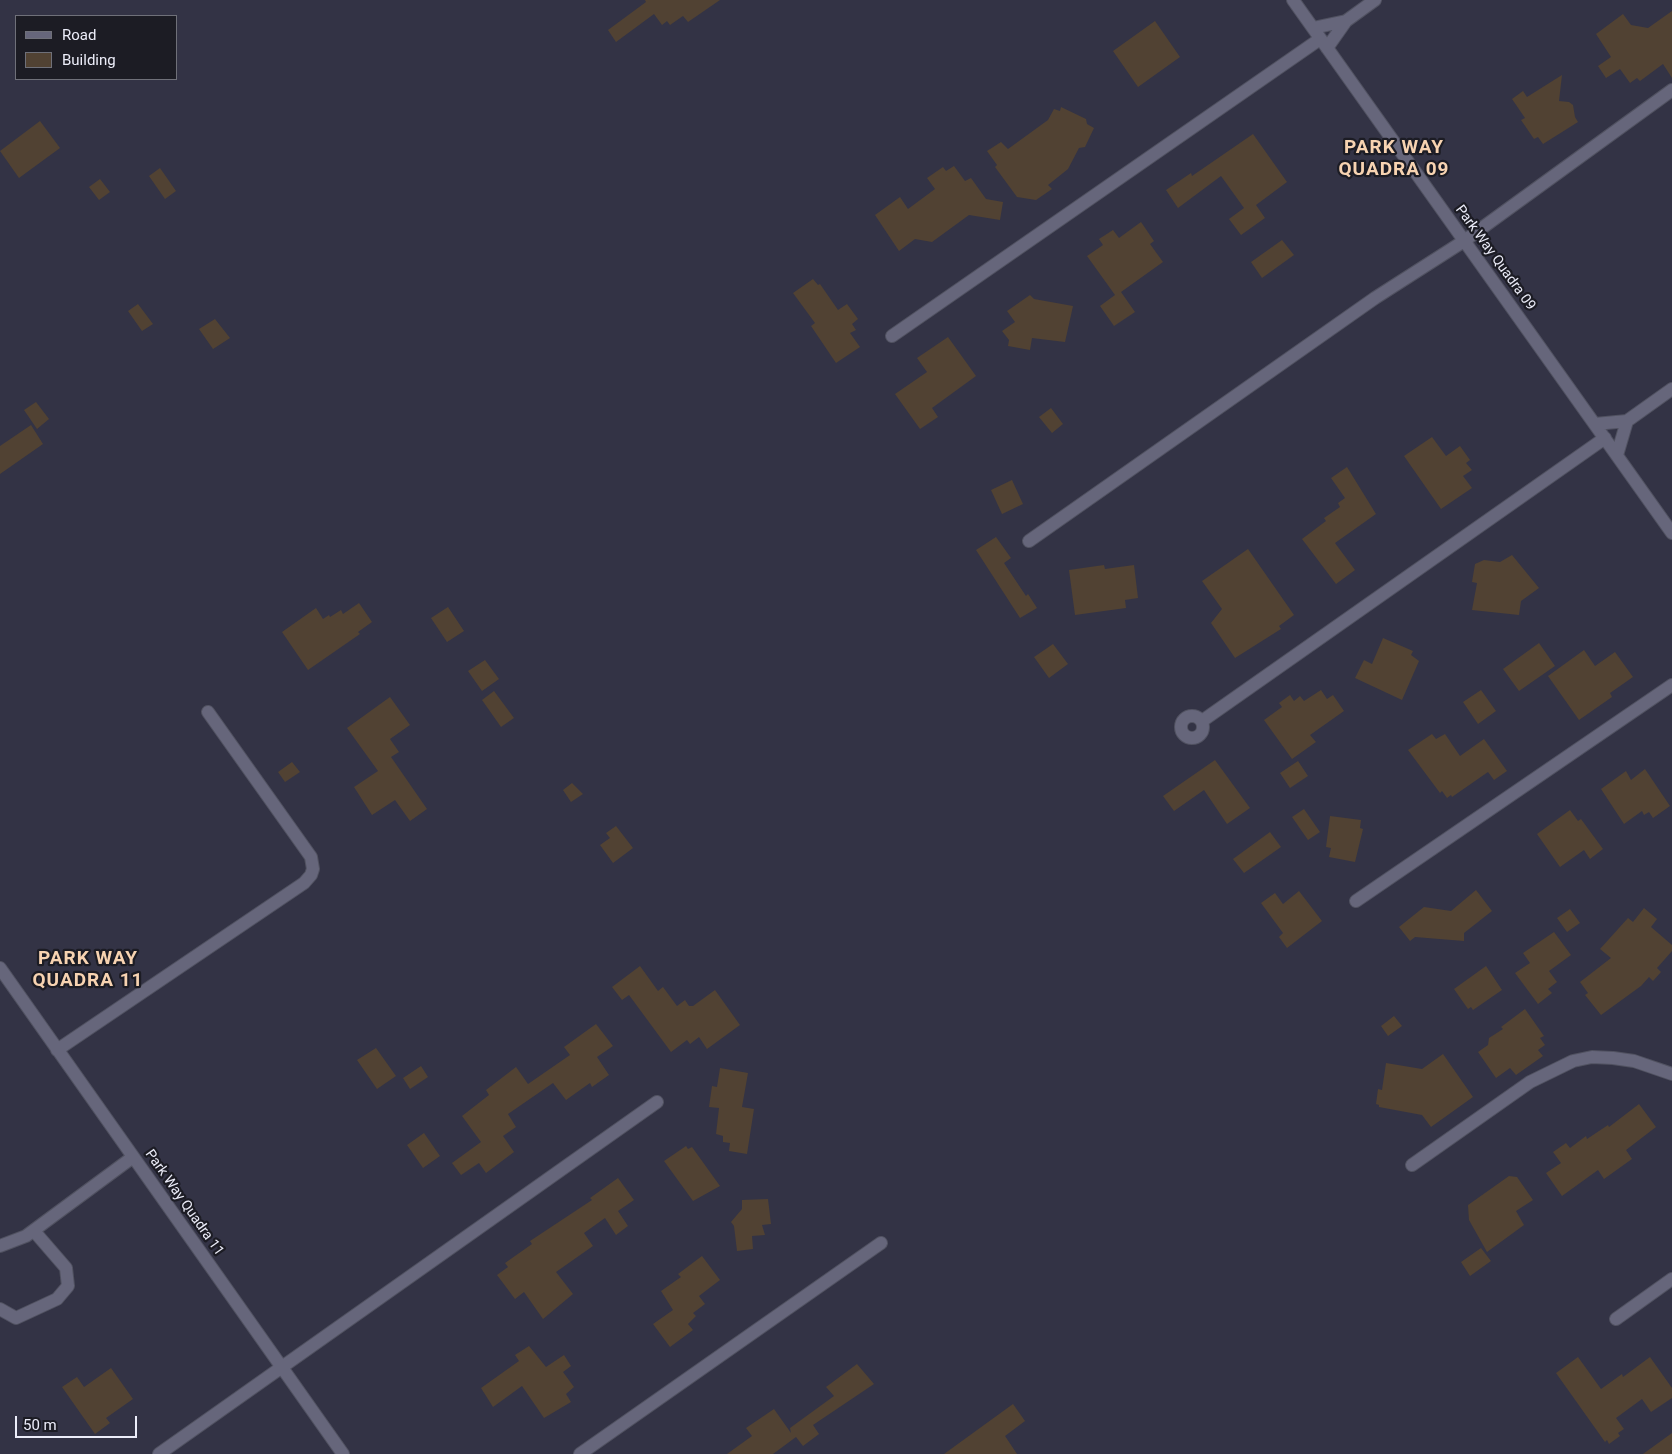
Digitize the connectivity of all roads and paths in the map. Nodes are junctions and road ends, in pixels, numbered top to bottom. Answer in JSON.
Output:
{"nodes":[{"id":1,"x":1293,"y":0,"type":"edge"},
{"id":2,"x":1376,"y":0,"type":"edge"},
{"id":3,"x":1346,"y":21,"type":"junction"},
{"id":4,"x":1312,"y":28,"type":"junction"},
{"id":5,"x":1324,"y":43,"type":"junction"},
{"id":6,"x":1672,"y":90,"type":"edge"},
{"id":7,"x":1464,"y":241,"type":"junction"},
{"id":8,"x":892,"y":336,"type":"dead end"},
{"id":9,"x":1672,"y":389,"type":"edge"},
{"id":10,"x":1627,"y":421,"type":"junction"},
{"id":11,"x":1595,"y":424,"type":"junction"},
{"id":12,"x":1605,"y":438,"type":"junction"},
{"id":13,"x":1617,"y":455,"type":"junction"},
{"id":14,"x":1672,"y":533,"type":"edge"},
{"id":15,"x":1029,"y":540,"type":"dead end"},
{"id":16,"x":1672,"y":685,"type":"edge"},
{"id":17,"x":208,"y":712,"type":"dead end"},
{"id":18,"x":1202,"y":721,"type":"dead end"},
{"id":19,"x":1356,"y":901,"type":"dead end"},
{"id":20,"x":0,"y":968,"type":"edge"},
{"id":21,"x":4,"y":982,"type":"edge"},
{"id":22,"x":58,"y":1050,"type":"junction"},
{"id":23,"x":1672,"y":1074,"type":"edge"},
{"id":24,"x":657,"y":1102,"type":"dead end"},
{"id":25,"x":133,"y":1157,"type":"junction"},
{"id":26,"x":1412,"y":1165,"type":"dead end"},
{"id":27,"x":34,"y":1231,"type":"junction"},
{"id":28,"x":881,"y":1243,"type":"dead end"},
{"id":29,"x":0,"y":1246,"type":"edge"},
{"id":30,"x":1672,"y":1279,"type":"edge"},
{"id":31,"x":0,"y":1309,"type":"edge"},
{"id":32,"x":1616,"y":1319,"type":"dead end"},
{"id":33,"x":282,"y":1368,"type":"junction"},
{"id":34,"x":159,"y":1454,"type":"edge"},
{"id":35,"x":344,"y":1454,"type":"edge"},
{"id":36,"x":580,"y":1454,"type":"edge"}],
"edges":[{"from":1,"to":4,"type":"street","name":"Park Way Quadra 09"},
{"from":2,"to":3,"type":"street"},
{"from":3,"to":4,"type":"street"},
{"from":3,"to":5,"type":"street"},
{"from":4,"to":5,"type":"street","name":"Park Way Quadra 09"},
{"from":5,"to":7,"type":"street","name":"Park Way Quadra 09"},
{"from":5,"to":8,"type":"street"},
{"from":6,"to":7,"type":"street"},
{"from":7,"to":11,"type":"street","name":"Park Way Quadra 09"},
{"from":7,"to":15,"type":"street"},
{"from":9,"to":10,"type":"street"},
{"from":10,"to":11,"type":"street"},
{"from":10,"to":13,"type":"street"},
{"from":11,"to":12,"type":"street","name":"Park Way Quadra 09"},
{"from":12,"to":13,"type":"street","name":"Park Way Quadra 09"},
{"from":12,"to":18,"type":"street"},
{"from":13,"to":14,"type":"street","name":"Park Way Quadra 09"},
{"from":16,"to":19,"type":"street"},
{"from":17,"to":22,"type":"street"},
{"from":20,"to":21,"type":"street","name":"Park Way Quadra 11"},
{"from":21,"to":22,"type":"street","name":"Park Way Quadra 11"},
{"from":22,"to":25,"type":"street","name":"Park Way Quadra 11"},
{"from":23,"to":26,"type":"street"},
{"from":24,"to":33,"type":"street"},
{"from":25,"to":27,"type":"street"},
{"from":25,"to":33,"type":"street","name":"Park Way Quadra 11"},
{"from":27,"to":29,"type":"street"},
{"from":27,"to":31,"type":"street"},
{"from":28,"to":36,"type":"street"},
{"from":30,"to":32,"type":"street"},
{"from":33,"to":34,"type":"street"},
{"from":33,"to":35,"type":"street","name":"Park Way Quadra 11"}]}
